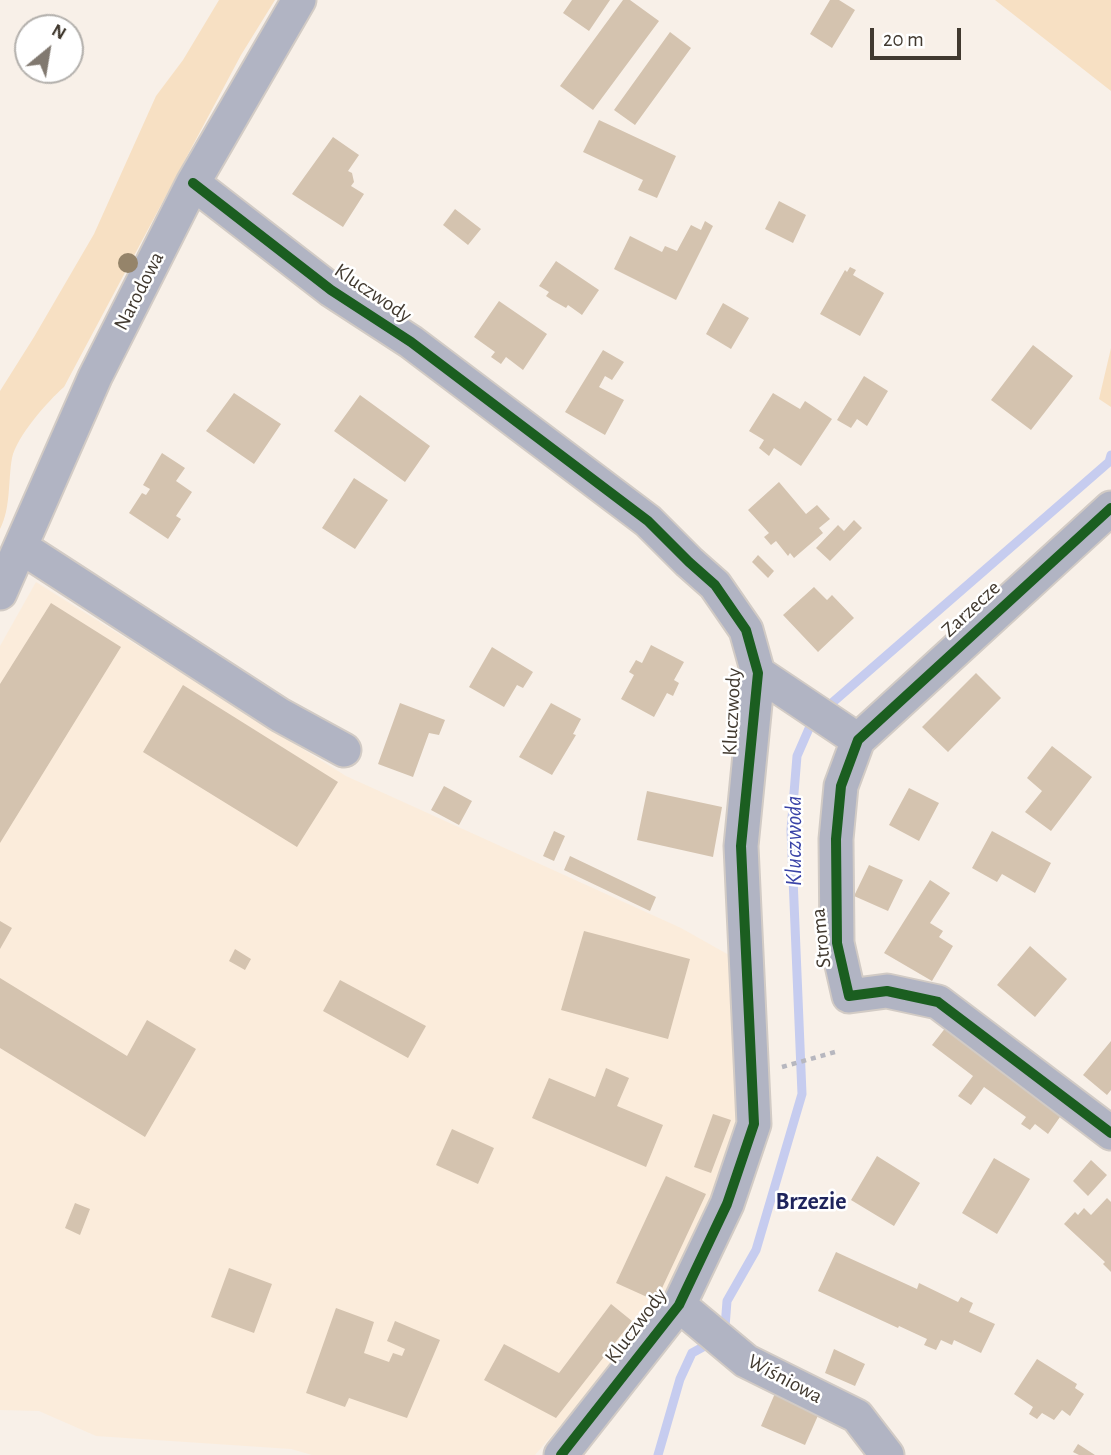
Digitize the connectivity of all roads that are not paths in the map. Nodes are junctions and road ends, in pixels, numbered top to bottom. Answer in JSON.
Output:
{"nodes":[{"id":1,"x":299,"y":0,"type":"edge"},
{"id":2,"x":193,"y":183,"type":"junction"},
{"id":3,"x":1111,"y":508,"type":"edge"},
{"id":4,"x":21,"y":547,"type":"junction"},
{"id":5,"x":0,"y":593,"type":"edge"},
{"id":6,"x":771,"y":681,"type":"junction"},
{"id":7,"x":850,"y":734,"type":"junction"},
{"id":8,"x":344,"y":750,"type":"dead end"},
{"id":9,"x":1111,"y":1133,"type":"edge"},
{"id":10,"x":689,"y":1312,"type":"junction"},
{"id":11,"x":561,"y":1455,"type":"edge"},
{"id":12,"x":887,"y":1455,"type":"edge"}],
"edges":[{"from":1,"to":2,"type":"street","name":"Narodowa"},
{"from":2,"to":4,"type":"street","name":"Narodowa"},
{"from":2,"to":6,"type":"street","name":"Kluczwody"},
{"from":3,"to":7,"type":"street","name":"Zarzecze"},
{"from":4,"to":5,"type":"street","name":"Narodowa"},
{"from":4,"to":8,"type":"street"},
{"from":6,"to":7,"type":"street"},
{"from":6,"to":10,"type":"street","name":"Kluczwody"},
{"from":7,"to":9,"type":"street","name":"Stroma"},
{"from":10,"to":11,"type":"street","name":"Kluczwody"},
{"from":10,"to":12,"type":"street","name":"Wiśniowa"}]}
